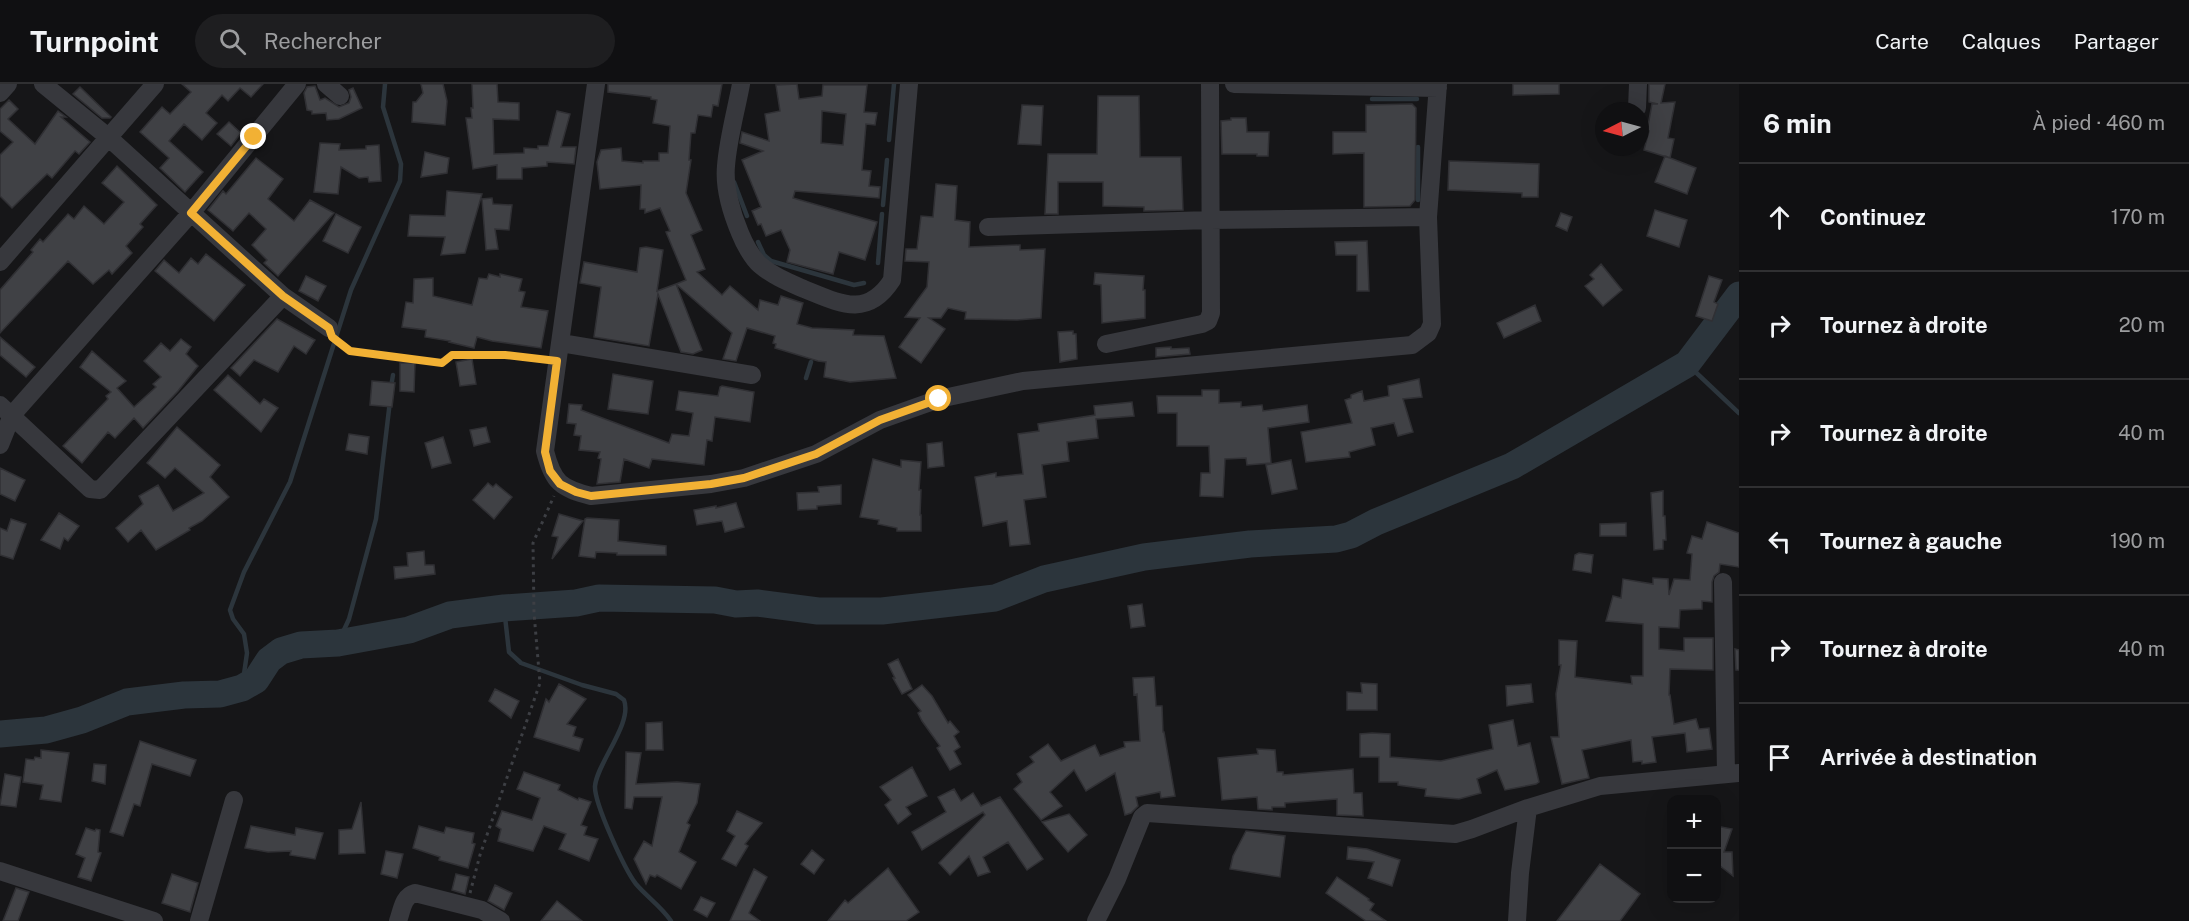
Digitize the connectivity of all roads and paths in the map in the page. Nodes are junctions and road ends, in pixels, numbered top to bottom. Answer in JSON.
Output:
{"nodes":[{"id":1,"x":8,"y":84,"type":"edge"},
{"id":2,"x":43,"y":84,"type":"edge"},
{"id":3,"x":155,"y":84,"type":"edge"},
{"id":4,"x":297,"y":84,"type":"edge"},
{"id":5,"x":326,"y":84,"type":"edge"},
{"id":6,"x":596,"y":84,"type":"edge"},
{"id":7,"x":741,"y":84,"type":"edge"},
{"id":8,"x":909,"y":84,"type":"edge"},
{"id":9,"x":1210,"y":84,"type":"edge"},
{"id":10,"x":1234,"y":84,"type":"edge"},
{"id":11,"x":1638,"y":84,"type":"edge"},
{"id":12,"x":1438,"y":86,"type":"edge"},
{"id":13,"x":0,"y":93,"type":"edge"},
{"id":14,"x":340,"y":96,"type":"dead end"},
{"id":15,"x":1637,"y":102,"type":"edge"},
{"id":16,"x":108,"y":137,"type":"junction"},
{"id":17,"x":191,"y":213,"type":"junction"},
{"id":18,"x":1428,"y":217,"type":"junction"},
{"id":19,"x":1210,"y":220,"type":"junction"},
{"id":20,"x":988,"y":227,"type":"dead end"},
{"id":21,"x":0,"y":262,"type":"edge"},
{"id":22,"x":283,"y":296,"type":"junction"},
{"id":23,"x":329,"y":328,"type":"joint"},
{"id":24,"x":561,"y":343,"type":"junction"},
{"id":25,"x":1106,"y":344,"type":"dead end"},
{"id":26,"x":557,"y":361,"type":"junction"},
{"id":27,"x":752,"y":375,"type":"dead end"},
{"id":28,"x":6,"y":410,"type":"edge"},
{"id":29,"x":0,"y":445,"type":"edge"},
{"id":30,"x":560,"y":484,"type":"junction"},
{"id":31,"x":1723,"y":582,"type":"dead end"},
{"id":32,"x":1732,"y":774,"type":"edge"},
{"id":33,"x":234,"y":800,"type":"dead end"},
{"id":34,"x":1528,"y":808,"type":"junction"},
{"id":35,"x":0,"y":871,"type":"edge"},
{"id":36,"x":467,"y":906,"type":"junction"},
{"id":37,"x":154,"y":921,"type":"edge"},
{"id":38,"x":199,"y":921,"type":"edge"},
{"id":39,"x":398,"y":921,"type":"edge"},
{"id":40,"x":501,"y":921,"type":"edge"},
{"id":41,"x":1096,"y":921,"type":"edge"},
{"id":42,"x":1517,"y":921,"type":"edge"}],
"edges":[{"from":1,"to":13,"type":"street"},
{"from":2,"to":16,"type":"street"},
{"from":3,"to":16,"type":"street"},
{"from":4,"to":17,"type":"street"},
{"from":5,"to":14,"type":"street"},
{"from":6,"to":24,"type":"street"},
{"from":7,"to":8,"type":"street"},
{"from":9,"to":19,"type":"street"},
{"from":10,"to":12,"type":"street"},
{"from":11,"to":15,"type":"street"},
{"from":12,"to":18,"type":"street"},
{"from":16,"to":17,"type":"street"},
{"from":16,"to":21,"type":"street"},
{"from":17,"to":22,"type":"street"},
{"from":17,"to":28,"type":"street"},
{"from":18,"to":19,"type":"street"},
{"from":18,"to":30,"type":"street"},
{"from":19,"to":20,"type":"street"},
{"from":19,"to":25,"type":"street"},
{"from":22,"to":23,"type":"street"},
{"from":22,"to":28,"type":"street"},
{"from":23,"to":26,"type":"path"},
{"from":24,"to":26,"type":"street"},
{"from":24,"to":27,"type":"street"},
{"from":26,"to":30,"type":"street"},
{"from":28,"to":29,"type":"street"},
{"from":30,"to":36,"type":"path"},
{"from":31,"to":32,"type":"street"},
{"from":32,"to":34,"type":"street"},
{"from":33,"to":38,"type":"street"},
{"from":34,"to":41,"type":"street"},
{"from":34,"to":42,"type":"street"},
{"from":35,"to":37,"type":"street"},
{"from":36,"to":39,"type":"street"},
{"from":36,"to":40,"type":"street"}]}
